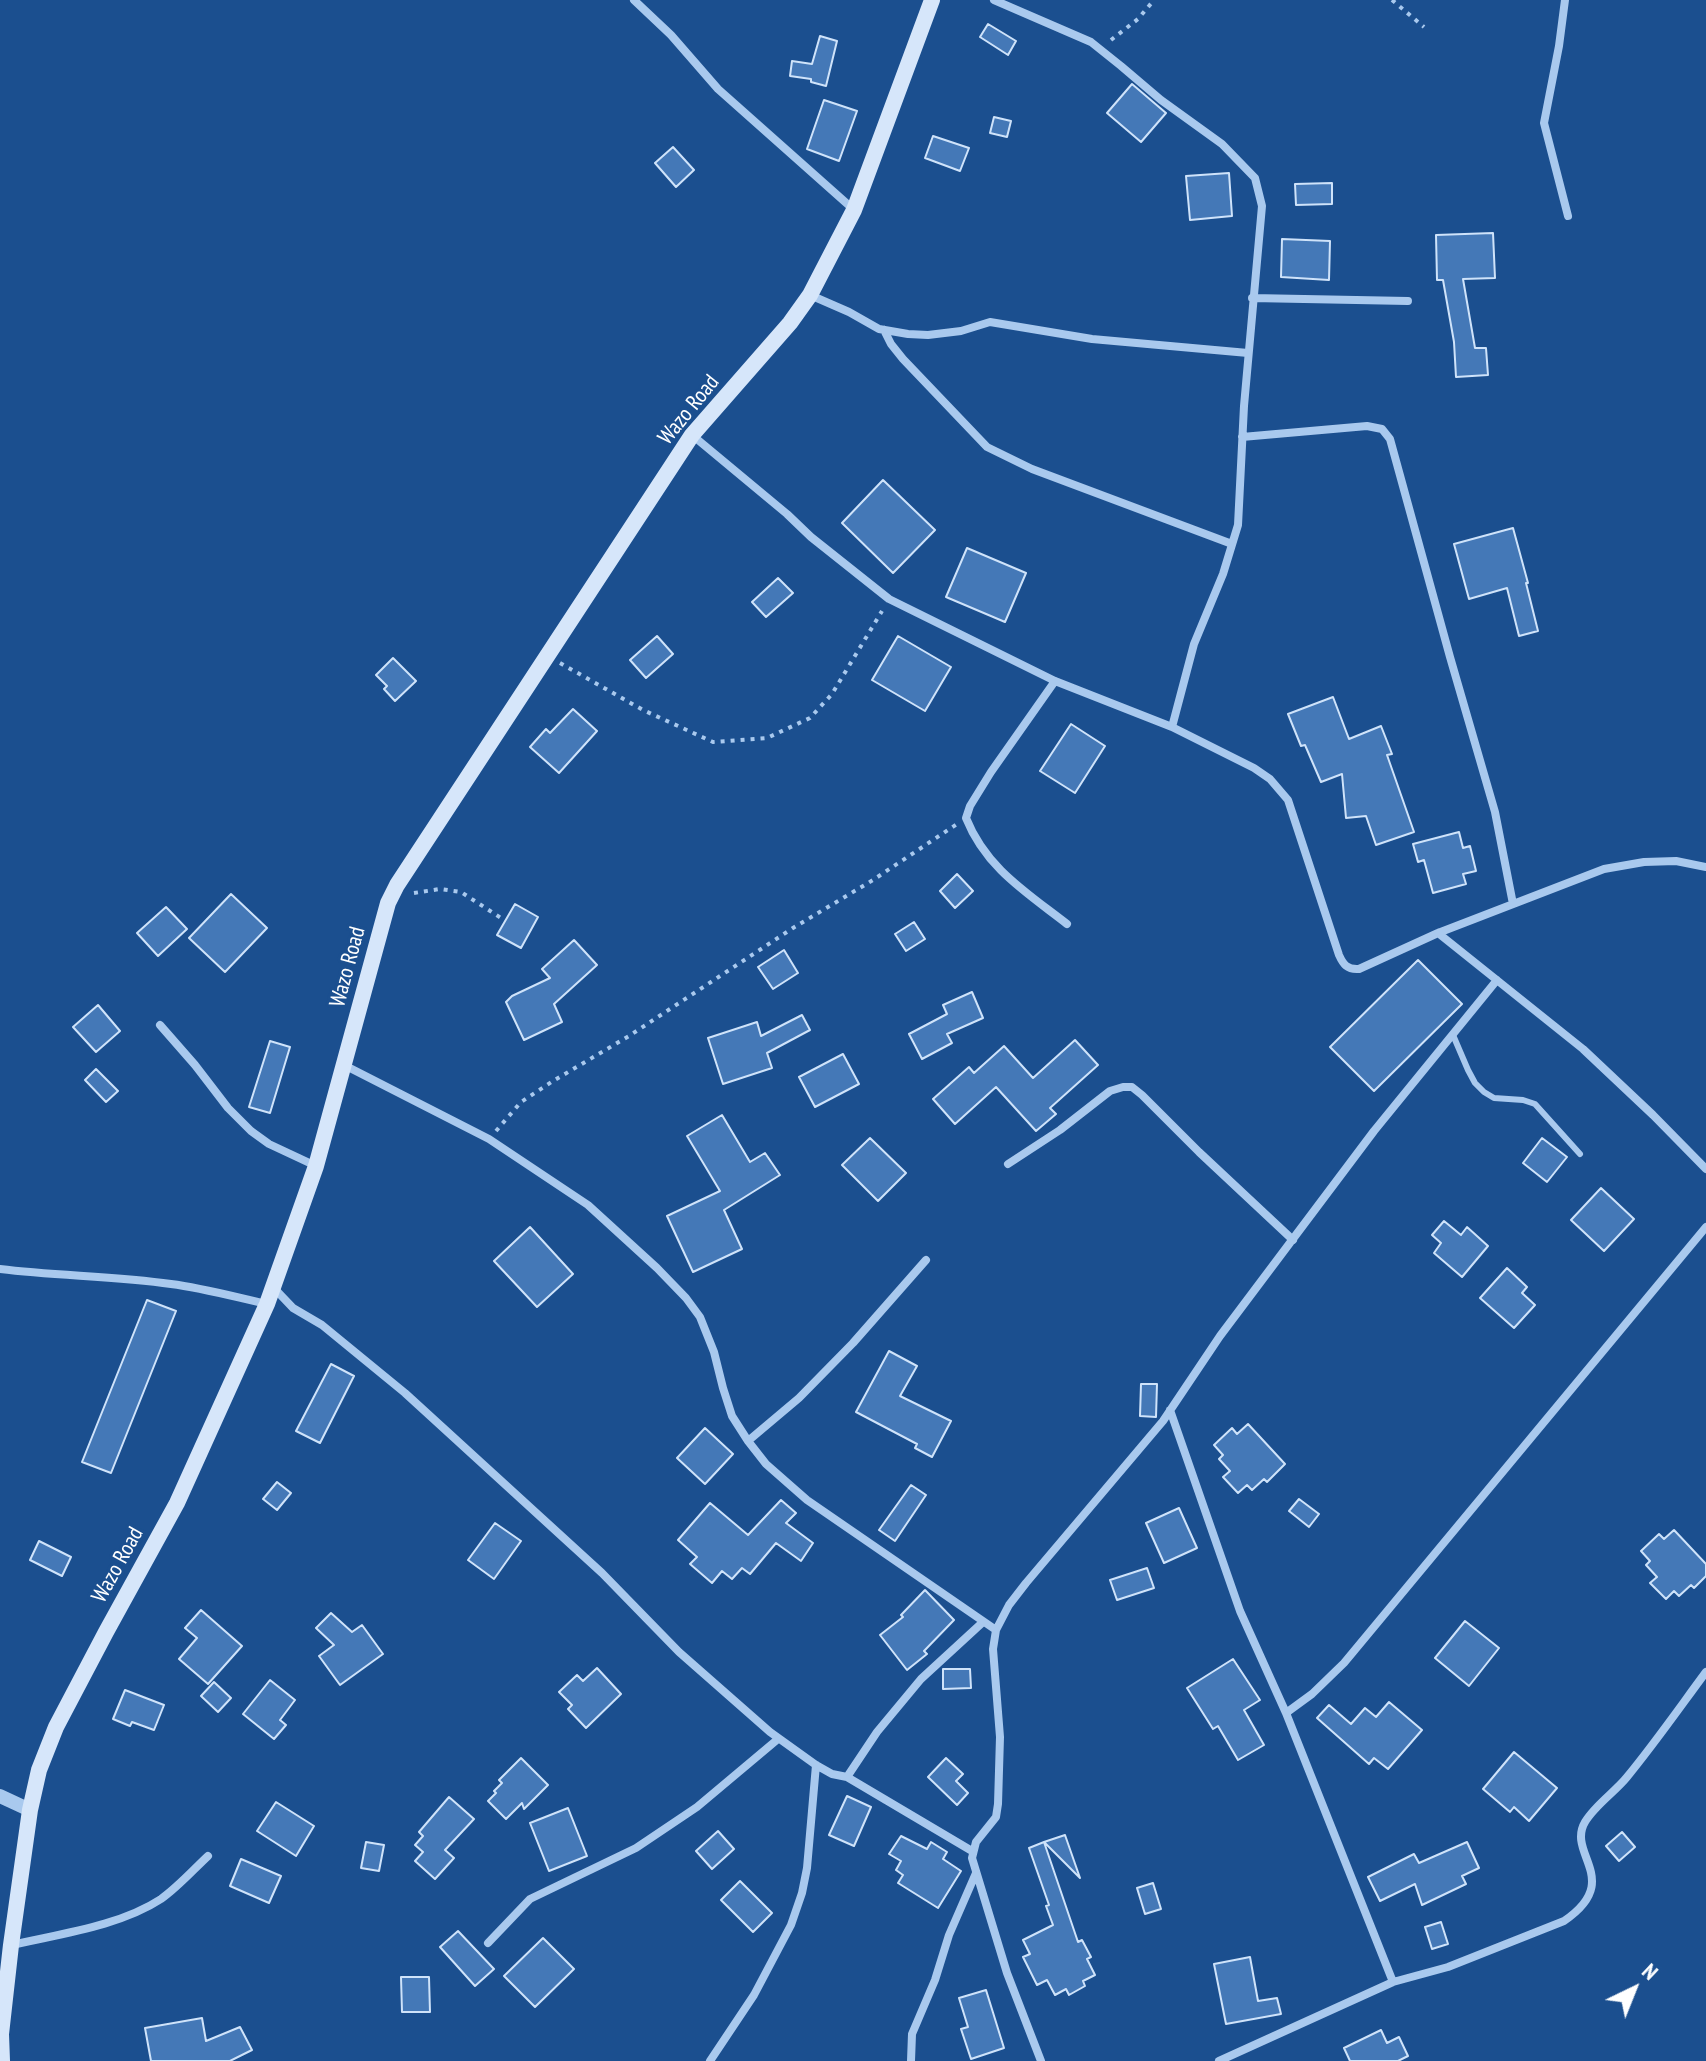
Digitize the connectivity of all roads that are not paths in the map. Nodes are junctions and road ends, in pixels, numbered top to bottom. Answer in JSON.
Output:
{"nodes":[{"id":1,"x":634,"y":0,"type":"edge"},
{"id":2,"x":932,"y":0,"type":"edge"},
{"id":3,"x":994,"y":0,"type":"edge"},
{"id":4,"x":1565,"y":0,"type":"edge"},
{"id":5,"x":854,"y":210,"type":"junction"},
{"id":6,"x":1568,"y":216,"type":"dead end"},
{"id":7,"x":810,"y":295,"type":"junction"},
{"id":8,"x":1252,"y":298,"type":"junction"},
{"id":9,"x":1408,"y":301,"type":"dead end"},
{"id":10,"x":884,"y":330,"type":"junction"},
{"id":11,"x":1248,"y":353,"type":"junction"},
{"id":12,"x":692,"y":435,"type":"junction"},
{"id":13,"x":1242,"y":437,"type":"junction"},
{"id":14,"x":1232,"y":544,"type":"junction"},
{"id":15,"x":1055,"y":681,"type":"junction"},
{"id":16,"x":1172,"y":727,"type":"junction"},
{"id":17,"x":1706,"y":867,"type":"edge"},
{"id":18,"x":1513,"y":904,"type":"junction"},
{"id":19,"x":1067,"y":924,"type":"dead end"},
{"id":20,"x":1438,"y":933,"type":"junction"},
{"id":21,"x":1497,"y":980,"type":"junction"},
{"id":22,"x":160,"y":1025,"type":"dead end"},
{"id":23,"x":1453,"y":1035,"type":"junction"},
{"id":24,"x":344,"y":1065,"type":"junction"},
{"id":25,"x":1580,"y":1154,"type":"dead end"},
{"id":26,"x":1008,"y":1164,"type":"dead end"},
{"id":27,"x":316,"y":1166,"type":"junction"},
{"id":28,"x":1706,"y":1169,"type":"edge"},
{"id":29,"x":1706,"y":1227,"type":"edge"},
{"id":30,"x":1293,"y":1240,"type":"junction"},
{"id":31,"x":926,"y":1260,"type":"dead end"},
{"id":32,"x":0,"y":1269,"type":"edge"},
{"id":33,"x":273,"y":1287,"type":"junction"},
{"id":34,"x":267,"y":1304,"type":"junction"},
{"id":35,"x":1170,"y":1410,"type":"junction"},
{"id":36,"x":748,"y":1441,"type":"junction"},
{"id":37,"x":983,"y":1622,"type":"junction"},
{"id":38,"x":996,"y":1630,"type":"junction"},
{"id":39,"x":1706,"y":1672,"type":"edge"},
{"id":40,"x":1286,"y":1713,"type":"junction"},
{"id":41,"x":778,"y":1739,"type":"junction"},
{"id":42,"x":816,"y":1765,"type":"junction"},
{"id":43,"x":847,"y":1777,"type":"junction"},
{"id":44,"x":0,"y":1796,"type":"edge"},
{"id":45,"x":30,"y":1810,"type":"junction"},
{"id":46,"x":972,"y":1851,"type":"junction"},
{"id":47,"x":208,"y":1856,"type":"dead end"},
{"id":48,"x":976,"y":1872,"type":"junction"},
{"id":49,"x":488,"y":1943,"type":"dead end"},
{"id":50,"x":11,"y":1945,"type":"junction"},
{"id":51,"x":1393,"y":1982,"type":"junction"},
{"id":52,"x":1,"y":2034,"type":"edge"},
{"id":53,"x":2,"y":2061,"type":"edge"},
{"id":54,"x":710,"y":2061,"type":"edge"},
{"id":55,"x":911,"y":2061,"type":"edge"},
{"id":56,"x":1041,"y":2061,"type":"edge"},
{"id":57,"x":1219,"y":2061,"type":"edge"}],
"edges":[{"from":1,"to":5,"type":"street"},
{"from":2,"to":5,"type":"main road","name":"Wazo Road"},
{"from":3,"to":8,"type":"street"},
{"from":4,"to":6,"type":"street"},
{"from":5,"to":7,"type":"main road","name":"Wazo Road"},
{"from":7,"to":10,"type":"street"},
{"from":7,"to":12,"type":"main road","name":"Wazo Road"},
{"from":8,"to":9,"type":"street"},
{"from":8,"to":11,"type":"street"},
{"from":10,"to":11,"type":"street"},
{"from":10,"to":14,"type":"street"},
{"from":11,"to":13,"type":"street"},
{"from":12,"to":15,"type":"street"},
{"from":12,"to":24,"type":"main road","name":"Wazo Road"},
{"from":13,"to":14,"type":"street"},
{"from":13,"to":18,"type":"street"},
{"from":14,"to":16,"type":"street"},
{"from":15,"to":16,"type":"street"},
{"from":15,"to":19,"type":"street"},
{"from":16,"to":20,"type":"street"},
{"from":17,"to":18,"type":"street"},
{"from":18,"to":20,"type":"street"},
{"from":20,"to":21,"type":"street"},
{"from":21,"to":23,"type":"street"},
{"from":21,"to":28,"type":"street"},
{"from":22,"to":27,"type":"street"},
{"from":23,"to":25,"type":"lane"},
{"from":23,"to":30,"type":"street"},
{"from":24,"to":27,"type":"main road","name":"Wazo Road"},
{"from":24,"to":36,"type":"street"},
{"from":26,"to":30,"type":"street"},
{"from":27,"to":33,"type":"main road","name":"Wazo Road"},
{"from":29,"to":40,"type":"street"},
{"from":30,"to":35,"type":"street"},
{"from":31,"to":36,"type":"street"},
{"from":32,"to":34,"type":"street"},
{"from":33,"to":34,"type":"main road","name":"Wazo Road"},
{"from":33,"to":41,"type":"street"},
{"from":34,"to":45,"type":"main road","name":"Wazo Road"},
{"from":35,"to":38,"type":"street"},
{"from":35,"to":40,"type":"street"},
{"from":36,"to":37,"type":"street"},
{"from":37,"to":38,"type":"street"},
{"from":37,"to":43,"type":"street"},
{"from":38,"to":46,"type":"street"},
{"from":39,"to":51,"type":"street"},
{"from":40,"to":51,"type":"street"},
{"from":41,"to":42,"type":"street"},
{"from":41,"to":49,"type":"street"},
{"from":42,"to":43,"type":"street"},
{"from":42,"to":54,"type":"street"},
{"from":43,"to":46,"type":"street"},
{"from":44,"to":45,"type":"street"},
{"from":45,"to":50,"type":"main road","name":"Wazo Road"},
{"from":46,"to":48,"type":"street"},
{"from":47,"to":50,"type":"street"},
{"from":48,"to":55,"type":"street"},
{"from":48,"to":56,"type":"street"},
{"from":50,"to":52,"type":"main road","name":"Wazo Road"},
{"from":51,"to":57,"type":"street"},
{"from":52,"to":53,"type":"main road","name":"Wazo Road"}]}
